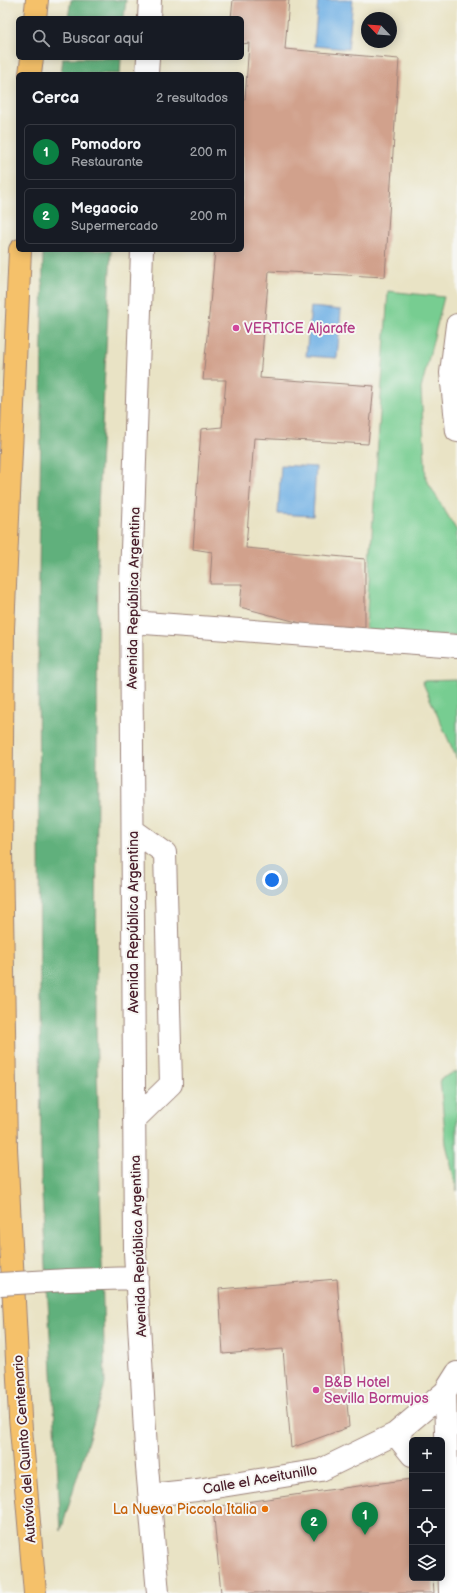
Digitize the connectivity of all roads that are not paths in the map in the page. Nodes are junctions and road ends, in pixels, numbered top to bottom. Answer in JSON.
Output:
{"nodes":[{"id":1,"x":37,"y":0,"type":"edge"},
{"id":2,"x":150,"y":0,"type":"edge"},
{"id":3,"x":35,"y":16,"type":"edge"},
{"id":4,"x":149,"y":16,"type":"edge"},
{"id":5,"x":32,"y":60,"type":"edge"},
{"id":6,"x":148,"y":60,"type":"edge"},
{"id":7,"x":30,"y":72,"type":"edge"},
{"id":8,"x":147,"y":72,"type":"edge"},
{"id":9,"x":20,"y":252,"type":"edge"},
{"id":10,"x":142,"y":252,"type":"edge"},
{"id":11,"x":457,"y":325,"type":"edge"},
{"id":12,"x":457,"y":431,"type":"edge"},
{"id":13,"x":131,"y":622,"type":"junction"},
{"id":14,"x":457,"y":646,"type":"edge"},
{"id":15,"x":133,"y":830,"type":"junction"},
{"id":16,"x":134,"y":1120,"type":"junction"},
{"id":17,"x":137,"y":1278,"type":"junction"},
{"id":18,"x":0,"y":1284,"type":"edge"},
{"id":19,"x":457,"y":1373,"type":"edge"},
{"id":20,"x":444,"y":1392,"type":"junction"},
{"id":21,"x":395,"y":1434,"type":"junction"},
{"id":22,"x":409,"y":1451,"type":"edge"},
{"id":23,"x":150,"y":1495,"type":"junction"},
{"id":24,"x":35,"y":1593,"type":"edge"},
{"id":25,"x":158,"y":1593,"type":"edge"},
{"id":26,"x":450,"y":1593,"type":"edge"}],
"edges":[{"from":1,"to":3,"type":"highway"},
{"from":2,"to":4,"type":"street"},
{"from":5,"to":7,"type":"highway"},
{"from":6,"to":8,"type":"street"},
{"from":9,"to":24,"type":"highway","name":"Autovía del Quinto Centenario"},
{"from":10,"to":13,"type":"street","name":"Avenida República Argentina"},
{"from":11,"to":12,"type":"street"},
{"from":13,"to":14,"type":"street"},
{"from":13,"to":15,"type":"street","name":"Avenida República Argentina"},
{"from":15,"to":16,"type":"street","name":"Avenida República Argentina"},
{"from":15,"to":16,"type":"street"},
{"from":16,"to":17,"type":"street","name":"Avenida República Argentina"},
{"from":17,"to":18,"type":"street","bridge":true},
{"from":17,"to":23,"type":"street","name":"Avenida República Argentina"},
{"from":19,"to":20,"type":"street","name":"Calle el Aceitunillo"},
{"from":20,"to":21,"type":"street","name":"Calle el Aceitunillo"},
{"from":20,"to":26,"type":"street"},
{"from":21,"to":22,"type":"street"},
{"from":21,"to":23,"type":"street","name":"Calle el Aceitunillo"},
{"from":23,"to":25,"type":"street","name":"Avenida República Argentina"}]}
